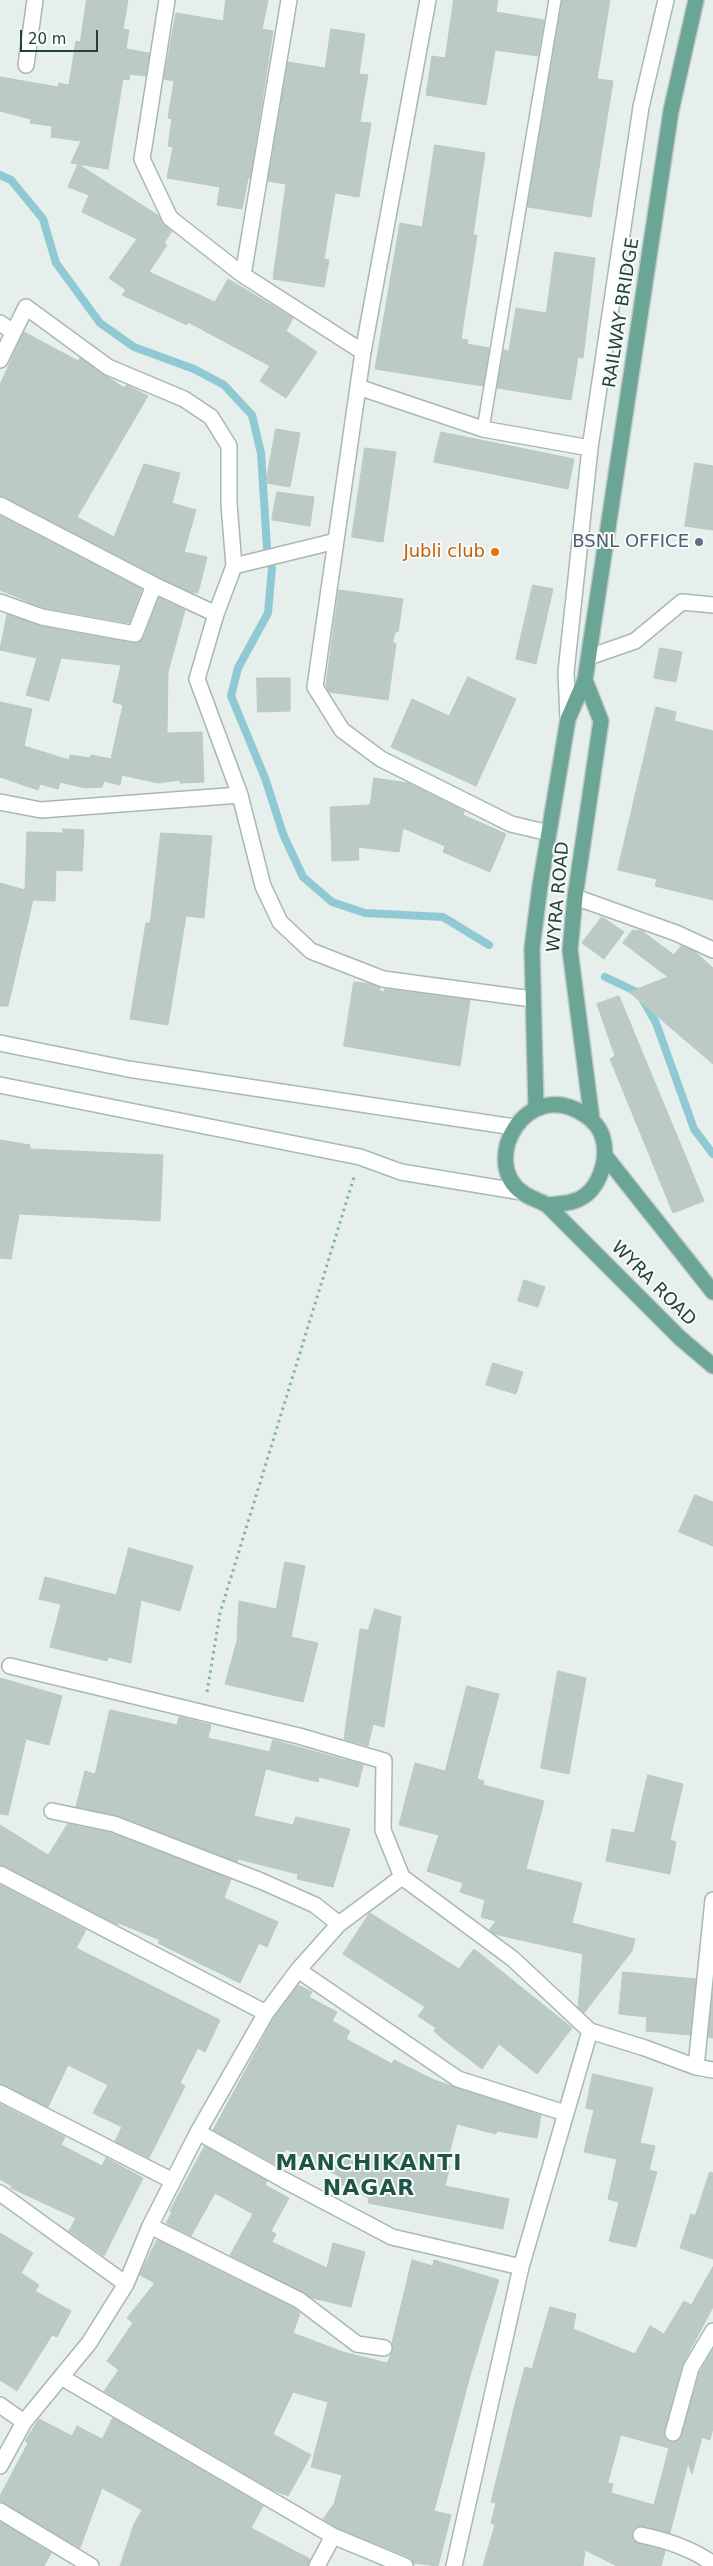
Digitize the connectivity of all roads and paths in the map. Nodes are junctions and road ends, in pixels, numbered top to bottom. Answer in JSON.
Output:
{"nodes":[{"id":1,"x":35,"y":0,"type":"edge"},
{"id":2,"x":167,"y":0,"type":"edge"},
{"id":3,"x":289,"y":0,"type":"edge"},
{"id":4,"x":428,"y":0,"type":"edge"},
{"id":5,"x":556,"y":0,"type":"edge"},
{"id":6,"x":666,"y":0,"type":"edge"},
{"id":7,"x":696,"y":0,"type":"edge"},
{"id":8,"x":26,"y":65,"type":"dead end"},
{"id":9,"x":243,"y":275,"type":"junction"},
{"id":10,"x":0,"y":324,"type":"edge"},
{"id":11,"x":13,"y":332,"type":"junction"},
{"id":12,"x":363,"y":352,"type":"junction"},
{"id":13,"x":0,"y":360,"type":"edge"},
{"id":14,"x":358,"y":387,"type":"junction"},
{"id":15,"x":483,"y":429,"type":"junction"},
{"id":16,"x":590,"y":448,"type":"junction"},
{"id":17,"x":0,"y":505,"type":"edge"},
{"id":18,"x":336,"y":541,"type":"junction"},
{"id":19,"x":241,"y":564,"type":"junction"},
{"id":20,"x":154,"y":584,"type":"junction"},
{"id":21,"x":0,"y":602,"type":"edge"},
{"id":22,"x":713,"y":605,"type":"edge"},
{"id":23,"x":216,"y":614,"type":"junction"},
{"id":24,"x":592,"y":633,"type":"joint"},
{"id":25,"x":589,"y":657,"type":"junction"},
{"id":26,"x":585,"y":680,"type":"junction"},
{"id":27,"x":568,"y":719,"type":"junction"},
{"id":28,"x":240,"y":795,"type":"junction"},
{"id":29,"x":0,"y":802,"type":"edge"},
{"id":30,"x":549,"y":833,"type":"junction"},
{"id":31,"x":575,"y":897,"type":"junction"},
{"id":32,"x":713,"y":950,"type":"edge"},
{"id":33,"x":532,"y":999,"type":"junction"},
{"id":34,"x":0,"y":1043,"type":"edge"},
{"id":35,"x":0,"y":1085,"type":"edge"},
{"id":36,"x":536,"y":1109,"type":"junction"},
{"id":37,"x":592,"y":1120,"type":"junction"},
{"id":38,"x":514,"y":1127,"type":"junction"},
{"id":39,"x":606,"y":1157,"type":"junction"},
{"id":40,"x":360,"y":1158,"type":"junction"},
{"id":41,"x":522,"y":1192,"type":"junction"},
{"id":42,"x":547,"y":1205,"type":"junction"},
{"id":43,"x":713,"y":1292,"type":"edge"},
{"id":44,"x":713,"y":1366,"type":"edge"},
{"id":45,"x":10,"y":1666,"type":"dead end"},
{"id":46,"x":204,"y":1712,"type":"junction"},
{"id":47,"x":52,"y":1811,"type":"dead end"},
{"id":48,"x":0,"y":1874,"type":"edge"},
{"id":49,"x":402,"y":1878,"type":"junction"},
{"id":50,"x":713,"y":1900,"type":"edge"},
{"id":51,"x":339,"y":1924,"type":"junction"},
{"id":52,"x":298,"y":1970,"type":"junction"},
{"id":53,"x":266,"y":2013,"type":"junction"},
{"id":54,"x":590,"y":2031,"type":"junction"},
{"id":55,"x":696,"y":2067,"type":"junction"},
{"id":56,"x":713,"y":2070,"type":"edge"},
{"id":57,"x":0,"y":2093,"type":"edge"},
{"id":58,"x":565,"y":2113,"type":"junction"},
{"id":59,"x":198,"y":2132,"type":"junction"},
{"id":60,"x":172,"y":2181,"type":"junction"},
{"id":61,"x":0,"y":2193,"type":"edge"},
{"id":62,"x":150,"y":2226,"type":"junction"},
{"id":63,"x":521,"y":2267,"type":"junction"},
{"id":64,"x":126,"y":2284,"type":"junction"},
{"id":65,"x":713,"y":2331,"type":"edge"},
{"id":66,"x":384,"y":2348,"type":"dead end"},
{"id":67,"x":61,"y":2377,"type":"junction"},
{"id":68,"x":0,"y":2405,"type":"edge"},
{"id":69,"x":24,"y":2422,"type":"junction"},
{"id":70,"x":673,"y":2434,"type":"dead end"},
{"id":71,"x":0,"y":2466,"type":"edge"},
{"id":72,"x":0,"y":2511,"type":"edge"},
{"id":73,"x":641,"y":2535,"type":"dead end"},
{"id":74,"x":333,"y":2536,"type":"junction"},
{"id":75,"x":713,"y":2564,"type":"edge"},
{"id":76,"x":91,"y":2566,"type":"edge"},
{"id":77,"x":317,"y":2566,"type":"edge"},
{"id":78,"x":405,"y":2566,"type":"edge"},
{"id":79,"x":454,"y":2566,"type":"edge"}],
"edges":[{"from":1,"to":8,"type":"street"},
{"from":2,"to":9,"type":"street"},
{"from":3,"to":9,"type":"street"},
{"from":4,"to":12,"type":"street"},
{"from":5,"to":15,"type":"lane"},
{"from":6,"to":16,"type":"street"},
{"from":7,"to":24,"type":"main road","name":"RAILWAY BRIDGE"},
{"from":9,"to":12,"type":"street"},
{"from":10,"to":11,"type":"street"},
{"from":11,"to":13,"type":"street"},
{"from":11,"to":19,"type":"street"},
{"from":12,"to":14,"type":"street"},
{"from":14,"to":15,"type":"street"},
{"from":14,"to":18,"type":"street"},
{"from":15,"to":16,"type":"street"},
{"from":16,"to":27,"type":"street"},
{"from":17,"to":20,"type":"street"},
{"from":18,"to":19,"type":"street"},
{"from":18,"to":30,"type":"street"},
{"from":19,"to":23,"type":"street"},
{"from":20,"to":21,"type":"street"},
{"from":20,"to":23,"type":"street"},
{"from":22,"to":25,"type":"street"},
{"from":23,"to":28,"type":"street"},
{"from":24,"to":25,"type":"main road","name":"WYRA ROAD"},
{"from":25,"to":26,"type":"main road","name":"WYRA ROAD"},
{"from":26,"to":27,"type":"main road","name":"WYRA ROAD"},
{"from":26,"to":31,"type":"main road","name":"WYRA ROAD"},
{"from":27,"to":30,"type":"main road","name":"WYRA ROAD"},
{"from":28,"to":29,"type":"street"},
{"from":28,"to":33,"type":"street"},
{"from":30,"to":33,"type":"main road","name":"WYRA ROAD"},
{"from":31,"to":32,"type":"street"},
{"from":31,"to":37,"type":"main road","name":"WYRA ROAD"},
{"from":33,"to":36,"type":"main road","name":"WYRA ROAD"},
{"from":34,"to":38,"type":"street"},
{"from":35,"to":40,"type":"street"},
{"from":36,"to":37,"type":"main road"},
{"from":36,"to":38,"type":"main road"},
{"from":37,"to":39,"type":"main road","name":"WYRA ROAD"},
{"from":38,"to":41,"type":"main road"},
{"from":39,"to":42,"type":"main road"},
{"from":39,"to":43,"type":"main road","name":"WYRA ROAD"},
{"from":40,"to":41,"type":"street"},
{"from":40,"to":46,"type":"path"},
{"from":41,"to":42,"type":"main road","name":"WYRA ROAD"},
{"from":42,"to":44,"type":"main road","name":"WYRA ROAD"},
{"from":45,"to":46,"type":"street"},
{"from":46,"to":49,"type":"street"},
{"from":47,"to":51,"type":"street"},
{"from":48,"to":53,"type":"street"},
{"from":49,"to":51,"type":"street"},
{"from":49,"to":54,"type":"street"},
{"from":50,"to":55,"type":"street"},
{"from":51,"to":52,"type":"street"},
{"from":52,"to":53,"type":"street"},
{"from":52,"to":58,"type":"street"},
{"from":53,"to":59,"type":"street"},
{"from":54,"to":55,"type":"street"},
{"from":54,"to":58,"type":"street"},
{"from":55,"to":56,"type":"street"},
{"from":57,"to":60,"type":"street"},
{"from":58,"to":63,"type":"street"},
{"from":59,"to":60,"type":"street"},
{"from":59,"to":63,"type":"street"},
{"from":60,"to":62,"type":"street"},
{"from":61,"to":64,"type":"street"},
{"from":62,"to":64,"type":"street"},
{"from":62,"to":66,"type":"street"},
{"from":63,"to":79,"type":"street"},
{"from":64,"to":67,"type":"street"},
{"from":65,"to":70,"type":"street"},
{"from":67,"to":69,"type":"street"},
{"from":67,"to":74,"type":"street"},
{"from":68,"to":69,"type":"street"},
{"from":69,"to":71,"type":"street"},
{"from":72,"to":76,"type":"street"},
{"from":73,"to":75,"type":"street"},
{"from":74,"to":77,"type":"street"},
{"from":74,"to":78,"type":"street"}]}
